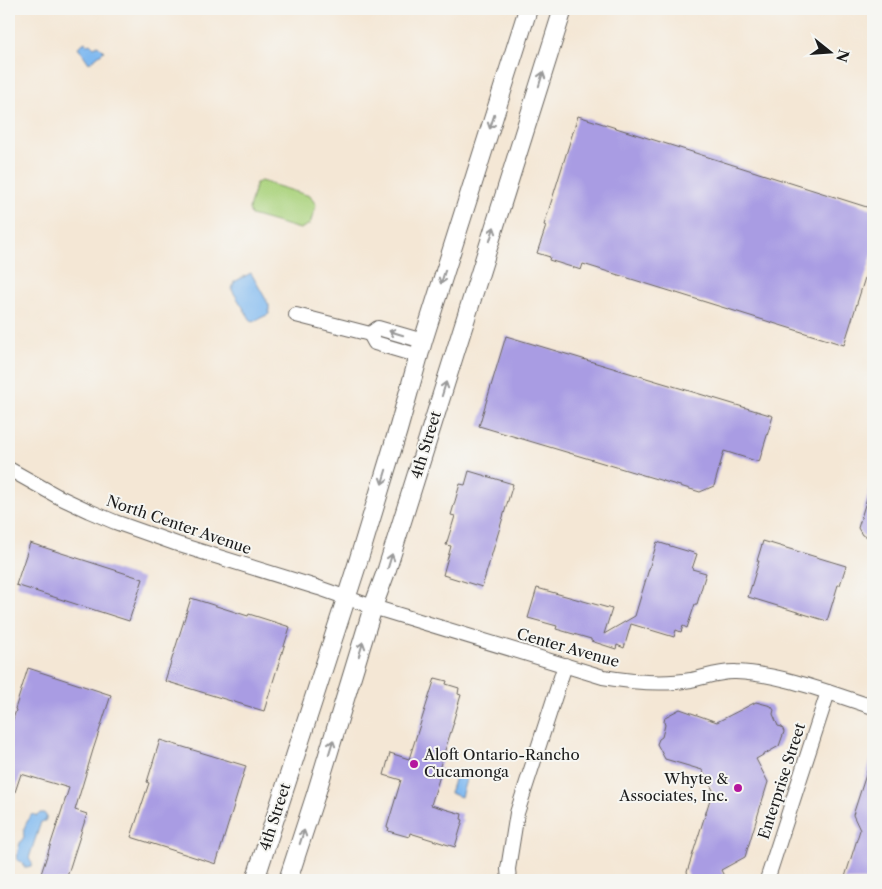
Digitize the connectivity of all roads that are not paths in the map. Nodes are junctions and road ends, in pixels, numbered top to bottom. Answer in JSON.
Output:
{"nodes":[{"id":1,"x":528,"y":9,"type":"edge"},
{"id":2,"x":563,"y":9,"type":"edge"},
{"id":3,"x":296,"y":315,"type":"dead end"},
{"id":4,"x":421,"y":348,"type":"junction"},
{"id":5,"x":9,"y":469,"type":"edge"},
{"id":6,"x":346,"y":597,"type":"junction"},
{"id":7,"x":374,"y":606,"type":"junction"},
{"id":8,"x":565,"y":665,"type":"junction"},
{"id":9,"x":828,"y":692,"type":"junction"},
{"id":10,"x":873,"y":707,"type":"edge"},
{"id":11,"x":255,"y":880,"type":"edge"},
{"id":12,"x":288,"y":880,"type":"edge"},
{"id":13,"x":509,"y":880,"type":"edge"},
{"id":14,"x":767,"y":880,"type":"edge"}],
"edges":[{"from":1,"to":4,"type":"main road","name":"4th Street","one_way":true},
{"from":7,"to":2,"type":"main road","name":"4th Street","one_way":true},
{"from":3,"to":4,"type":"street"},
{"from":4,"to":6,"type":"main road","name":"4th Street","one_way":true},
{"from":5,"to":6,"type":"street","name":"North Center Avenue"},
{"from":6,"to":7,"type":"street","name":"Center Avenue"},
{"from":6,"to":11,"type":"main road","name":"4th Street"},
{"from":7,"to":8,"type":"street","name":"Center Avenue"},
{"from":12,"to":7,"type":"main road","name":"4th Street","one_way":true},
{"from":8,"to":9,"type":"street","name":"Center Avenue"},
{"from":8,"to":13,"type":"street"},
{"from":9,"to":10,"type":"street","name":"Center Avenue"},
{"from":9,"to":14,"type":"street","name":"Enterprise Street"}]}
